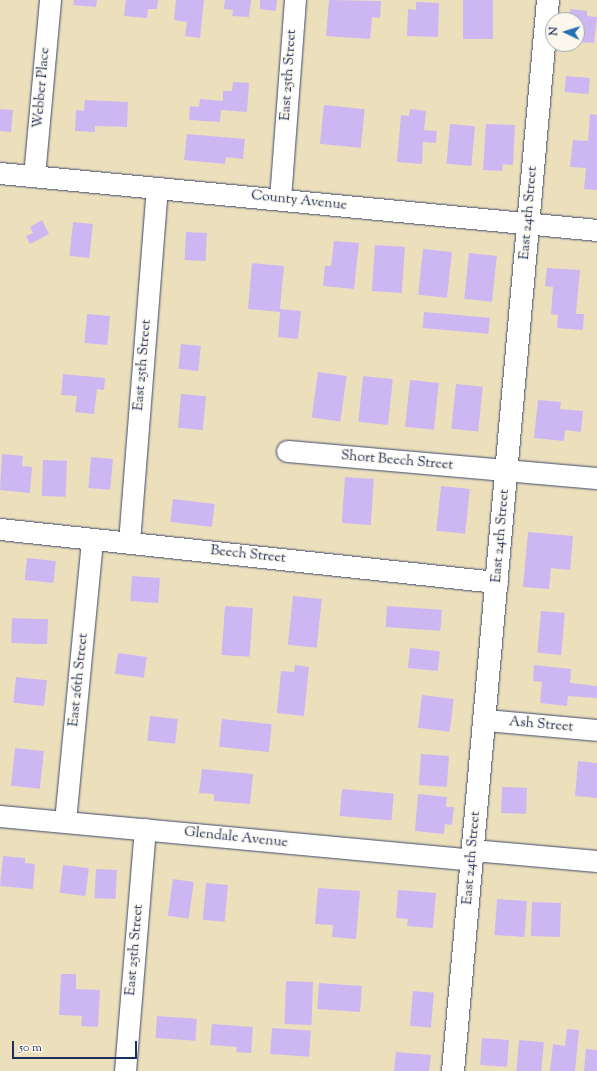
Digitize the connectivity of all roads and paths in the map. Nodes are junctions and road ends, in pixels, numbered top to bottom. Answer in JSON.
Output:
{"nodes":[{"id":1,"x":50,"y":0,"type":"edge"},
{"id":2,"x":295,"y":0,"type":"edge"},
{"id":3,"x":548,"y":0,"type":"edge"},
{"id":4,"x":0,"y":173,"type":"edge"},
{"id":5,"x":34,"y":176,"type":"junction"},
{"id":6,"x":157,"y":188,"type":"junction"},
{"id":7,"x":280,"y":199,"type":"junction"},
{"id":8,"x":528,"y":224,"type":"junction"},
{"id":9,"x":597,"y":230,"type":"edge"},
{"id":10,"x":287,"y":451,"type":"dead end"},
{"id":11,"x":506,"y":470,"type":"junction"},
{"id":12,"x":597,"y":478,"type":"edge"},
{"id":13,"x":0,"y":529,"type":"edge"},
{"id":14,"x":92,"y":538,"type":"junction"},
{"id":15,"x":128,"y":542,"type":"junction"},
{"id":16,"x":497,"y":582,"type":"junction"},
{"id":17,"x":484,"y":720,"type":"junction"},
{"id":18,"x":597,"y":730,"type":"edge"},
{"id":19,"x":0,"y":816,"type":"edge"},
{"id":20,"x":65,"y":821,"type":"junction"},
{"id":21,"x":145,"y":829,"type":"junction"},
{"id":22,"x":472,"y":855,"type":"junction"},
{"id":23,"x":597,"y":861,"type":"edge"},
{"id":24,"x":125,"y":1071,"type":"edge"},
{"id":25,"x":453,"y":1071,"type":"edge"}],
"edges":[{"from":1,"to":5,"type":"street","name":"Webber Place"},
{"from":2,"to":7,"type":"street","name":"East 25th Street"},
{"from":3,"to":8,"type":"main road","name":"East 24th Street"},
{"from":4,"to":5,"type":"street","name":"County Avenue"},
{"from":5,"to":6,"type":"street","name":"County Avenue"},
{"from":6,"to":7,"type":"street","name":"County Avenue"},
{"from":6,"to":15,"type":"street","name":"East 25th Street"},
{"from":7,"to":8,"type":"street","name":"County Avenue"},
{"from":8,"to":9,"type":"street","name":"County Avenue"},
{"from":8,"to":11,"type":"main road","name":"East 24th Street"},
{"from":10,"to":11,"type":"street","name":"Short Beech Street"},
{"from":11,"to":12,"type":"street"},
{"from":11,"to":16,"type":"main road","name":"East 24th Street"},
{"from":13,"to":14,"type":"street","name":"Beech Street"},
{"from":14,"to":15,"type":"street","name":"Beech Street"},
{"from":14,"to":20,"type":"street","name":"East 26th Street"},
{"from":15,"to":16,"type":"street","name":"Beech Street"},
{"from":16,"to":17,"type":"main road","name":"East 24th Street"},
{"from":17,"to":18,"type":"street","name":"Ash Street"},
{"from":17,"to":22,"type":"main road","name":"East 24th Street"},
{"from":19,"to":20,"type":"street","name":"Glendale Avenue"},
{"from":20,"to":21,"type":"street","name":"Glendale Avenue"},
{"from":21,"to":22,"type":"street","name":"Glendale Avenue"},
{"from":21,"to":24,"type":"street","name":"East 25th Street"},
{"from":22,"to":23,"type":"street","name":"Glendale Avenue"},
{"from":22,"to":25,"type":"main road","name":"East 24th Street"}]}
